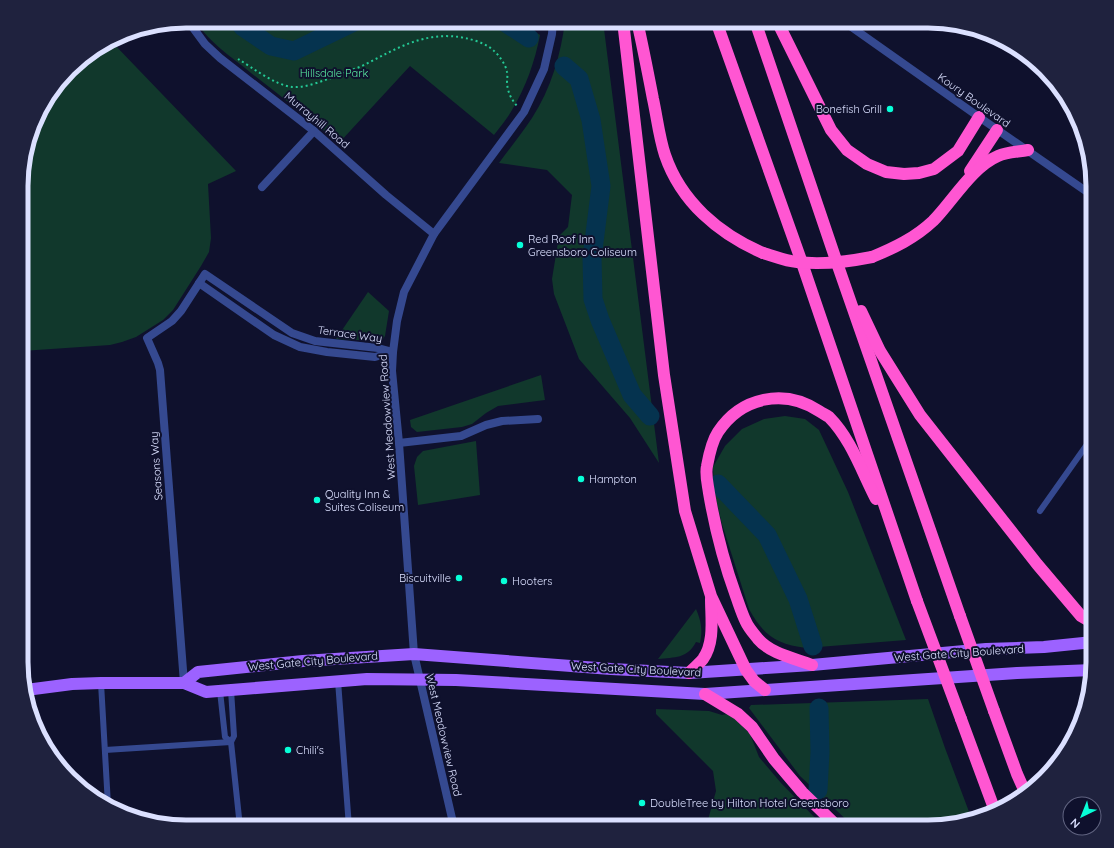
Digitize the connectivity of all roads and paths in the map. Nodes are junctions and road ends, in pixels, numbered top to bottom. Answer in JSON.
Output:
{"nodes":[{"id":1,"x":193,"y":28,"type":"edge"},
{"id":2,"x":552,"y":28,"type":"edge"},
{"id":3,"x":623,"y":28,"type":"edge"},
{"id":4,"x":638,"y":28,"type":"edge"},
{"id":5,"x":719,"y":28,"type":"edge"},
{"id":6,"x":757,"y":28,"type":"edge"},
{"id":7,"x":780,"y":28,"type":"edge"},
{"id":8,"x":853,"y":28,"type":"edge"},
{"id":9,"x":235,"y":57,"type":"dead end"},
{"id":10,"x":524,"y":112,"type":"junction"},
{"id":11,"x":979,"y":118,"type":"junction"},
{"id":12,"x":998,"y":130,"type":"junction"},
{"id":13,"x":314,"y":132,"type":"junction"},
{"id":14,"x":1028,"y":150,"type":"junction"},
{"id":15,"x":262,"y":187,"type":"dead end"},
{"id":16,"x":960,"y":190,"type":"junction"},
{"id":17,"x":1086,"y":191,"type":"edge"},
{"id":18,"x":434,"y":234,"type":"junction"},
{"id":19,"x":837,"y":263,"type":"junction"},
{"id":20,"x":206,"y":274,"type":"joint"},
{"id":21,"x":199,"y":283,"type":"junction"},
{"id":22,"x":393,"y":352,"type":"junction"},
{"id":23,"x":538,"y":419,"type":"dead end"},
{"id":24,"x":399,"y":444,"type":"junction"},
{"id":25,"x":1086,"y":446,"type":"edge"},
{"id":26,"x":1040,"y":510,"type":"dead end"},
{"id":27,"x":912,"y":587,"type":"junction"},
{"id":28,"x":711,"y":596,"type":"junction"},
{"id":29,"x":1086,"y":619,"type":"edge"},
{"id":30,"x":1086,"y":643,"type":"edge"},
{"id":31,"x":414,"y":654,"type":"junction"},
{"id":32,"x":812,"y":665,"type":"junction"},
{"id":33,"x":746,"y":670,"type":"junction"},
{"id":34,"x":1086,"y":670,"type":"edge"},
{"id":35,"x":690,"y":673,"type":"junction"},
{"id":36,"x":420,"y":680,"type":"junction"},
{"id":37,"x":338,"y":681,"type":"junction"},
{"id":38,"x":101,"y":683,"type":"junction"},
{"id":39,"x":184,"y":683,"type":"junction"},
{"id":40,"x":30,"y":689,"type":"edge"},
{"id":41,"x":226,"y":690,"type":"junction"},
{"id":42,"x":765,"y":690,"type":"junction"},
{"id":43,"x":705,"y":694,"type":"junction"},
{"id":44,"x":231,"y":742,"type":"junction"},
{"id":45,"x":105,"y":750,"type":"junction"},
{"id":46,"x":1017,"y":774,"type":"junction"},
{"id":47,"x":1027,"y":785,"type":"edge"},
{"id":48,"x":1023,"y":788,"type":"edge"},
{"id":49,"x":108,"y":799,"type":"edge"},
{"id":50,"x":993,"y":806,"type":"edge"},
{"id":51,"x":239,"y":820,"type":"edge"},
{"id":52,"x":348,"y":820,"type":"edge"},
{"id":53,"x":452,"y":820,"type":"edge"},
{"id":54,"x":831,"y":820,"type":"edge"}],
"edges":[{"from":1,"to":13,"type":"street","name":"Murrayhill Road"},
{"from":2,"to":10,"type":"street","name":"West Meadowview Road"},
{"from":3,"to":28,"type":"highway"},
{"from":4,"to":16,"type":"highway","bridge":true},
{"from":5,"to":27,"type":"highway"},
{"from":6,"to":19,"type":"highway"},
{"from":7,"to":11,"type":"highway"},
{"from":8,"to":11,"type":"street","name":"Koury Boulevard"},
{"from":9,"to":10,"type":"path"},
{"from":10,"to":18,"type":"street","name":"West Meadowview Road"},
{"from":11,"to":12,"type":"street","name":"Koury Boulevard"},
{"from":12,"to":14,"type":"street","name":"Koury Boulevard"},
{"from":12,"to":16,"type":"highway"},
{"from":13,"to":15,"type":"street"},
{"from":13,"to":18,"type":"street","name":"Murrayhill Road"},
{"from":14,"to":16,"type":"highway"},
{"from":14,"to":17,"type":"street","name":"Koury Boulevard"},
{"from":18,"to":22,"type":"street","name":"West Meadowview Road"},
{"from":19,"to":29,"type":"highway"},
{"from":19,"to":46,"type":"highway","bridge":true},
{"from":20,"to":21,"type":"street","name":"Seasons Way"},
{"from":20,"to":22,"type":"street","name":"Terrace Way"},
{"from":21,"to":22,"type":"street","name":"Terrace Way"},
{"from":21,"to":39,"type":"street","name":"Seasons Way"},
{"from":22,"to":24,"type":"street","name":"West Meadowview Road"},
{"from":23,"to":24,"type":"street"},
{"from":24,"to":31,"type":"street","name":"West Meadowview Road"},
{"from":25,"to":26,"type":"lane"},
{"from":27,"to":32,"type":"highway"},
{"from":27,"to":50,"type":"highway","bridge":true},
{"from":28,"to":33,"type":"highway"},
{"from":28,"to":35,"type":"highway"},
{"from":30,"to":32,"type":"main road","name":"West Gate City Boulevard"},
{"from":31,"to":35,"type":"main road","name":"West Gate City Boulevard"},
{"from":31,"to":36,"type":"street","name":"West Meadowview Road"},
{"from":31,"to":39,"type":"main road","name":"West Gate City Boulevard"},
{"from":32,"to":33,"type":"main road","name":"West Gate City Boulevard"},
{"from":33,"to":35,"type":"main road","name":"West Gate City Boulevard"},
{"from":33,"to":42,"type":"highway"},
{"from":34,"to":42,"type":"main road","name":"West Gate City Boulevard"},
{"from":36,"to":37,"type":"main road","name":"West Gate City Boulevard"},
{"from":36,"to":43,"type":"main road","name":"West Gate City Boulevard"},
{"from":36,"to":53,"type":"street","name":"West Meadowview Road"},
{"from":37,"to":41,"type":"main road","name":"West Gate City Boulevard"},
{"from":37,"to":52,"type":"lane"},
{"from":38,"to":39,"type":"main road","name":"West Gate City Boulevard"},
{"from":38,"to":40,"type":"main road","name":"West Gate City Boulevard"},
{"from":38,"to":45,"type":"lane"},
{"from":39,"to":41,"type":"main road","name":"West Gate City Boulevard"},
{"from":41,"to":44,"type":"lane"},
{"from":41,"to":44,"type":"lane"},
{"from":42,"to":43,"type":"main road","name":"West Gate City Boulevard"},
{"from":43,"to":54,"type":"highway"},
{"from":44,"to":45,"type":"lane"},
{"from":44,"to":51,"type":"lane"},
{"from":45,"to":49,"type":"lane"},
{"from":46,"to":47,"type":"highway"},
{"from":46,"to":48,"type":"highway"}]}
